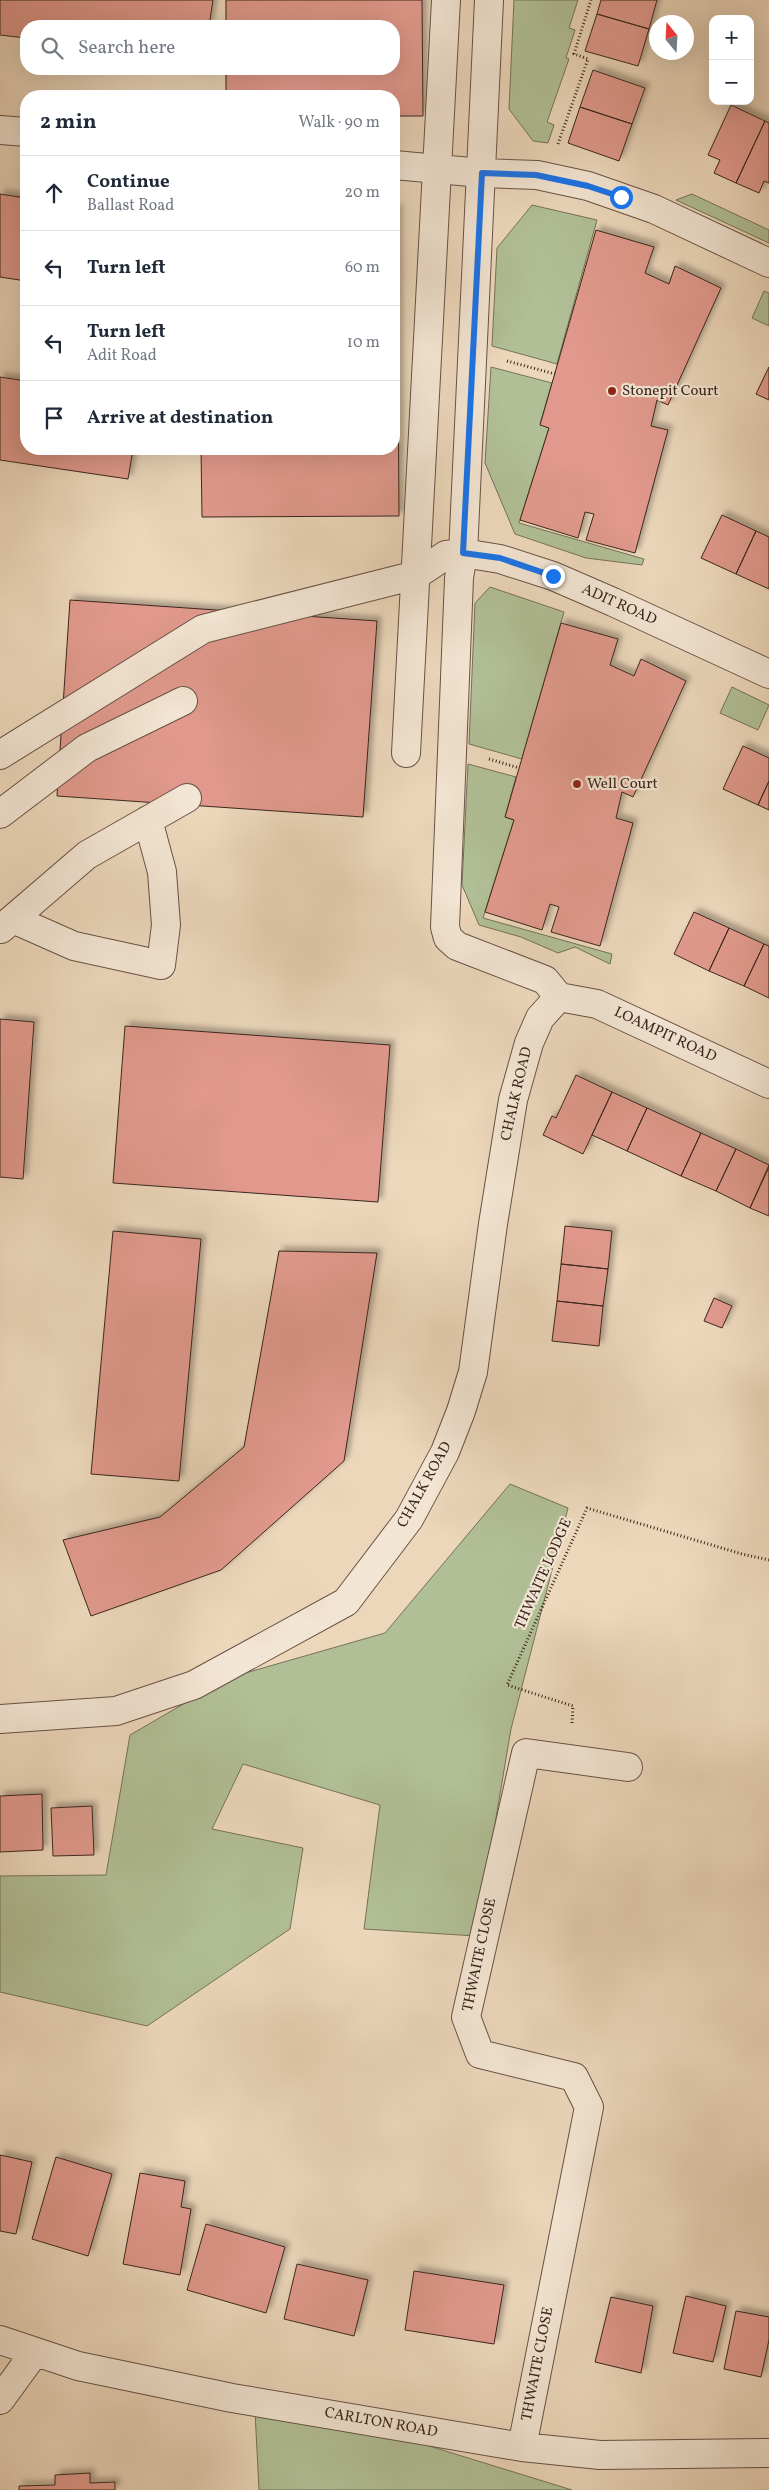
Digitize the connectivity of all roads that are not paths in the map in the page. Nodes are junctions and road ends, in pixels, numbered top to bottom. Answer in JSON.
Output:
{"nodes":[{"id":1,"x":446,"y":0,"type":"edge"},
{"id":2,"x":490,"y":0,"type":"edge"},
{"id":3,"x":0,"y":130,"type":"edge"},
{"id":4,"x":20,"y":132,"type":"edge"},
{"id":5,"x":400,"y":166,"type":"edge"},
{"id":6,"x":482,"y":173,"type":"junction"},
{"id":7,"x":769,"y":264,"type":"edge"},
{"id":8,"x":463,"y":553,"type":"junction"},
{"id":9,"x":416,"y":575,"type":"junction"},
{"id":10,"x":769,"y":674,"type":"edge"},
{"id":11,"x":183,"y":702,"type":"dead end"},
{"id":12,"x":406,"y":753,"type":"dead end"},
{"id":13,"x":0,"y":755,"type":"edge"},
{"id":14,"x":188,"y":798,"type":"dead end"},
{"id":15,"x":0,"y":814,"type":"edge"},
{"id":16,"x":148,"y":820,"type":"junction"},
{"id":17,"x":7,"y":925,"type":"edge"},
{"id":18,"x":559,"y":997,"type":"junction"},
{"id":19,"x":769,"y":1084,"type":"edge"},
{"id":20,"x":0,"y":1719,"type":"edge"},
{"id":21,"x":628,"y":1766,"type":"dead end"},
{"id":22,"x":0,"y":2340,"type":"edge"},
{"id":23,"x":35,"y":2352,"type":"junction"},
{"id":24,"x":0,"y":2400,"type":"edge"},
{"id":25,"x":522,"y":2447,"type":"junction"},
{"id":26,"x":769,"y":2453,"type":"edge"}],
"edges":[{"from":1,"to":9,"type":"street"},
{"from":2,"to":6,"type":"street"},
{"from":3,"to":4,"type":"street"},
{"from":5,"to":6,"type":"street"},
{"from":6,"to":7,"type":"street"},
{"from":6,"to":8,"type":"street"},
{"from":8,"to":9,"type":"street"},
{"from":8,"to":10,"type":"street","name":"ADIT ROAD"},
{"from":8,"to":18,"type":"street"},
{"from":9,"to":12,"type":"street"},
{"from":9,"to":13,"type":"street"},
{"from":11,"to":15,"type":"street"},
{"from":14,"to":16,"type":"street"},
{"from":16,"to":17,"type":"street"},
{"from":16,"to":17,"type":"street"},
{"from":18,"to":19,"type":"street","name":"LOAMPIT ROAD"},
{"from":18,"to":20,"type":"street","name":"CHALK ROAD"},
{"from":21,"to":25,"type":"street","name":"THWAITE CLOSE"},
{"from":22,"to":23,"type":"street","name":"CARLTON ROAD"},
{"from":23,"to":24,"type":"street"},
{"from":23,"to":25,"type":"street","name":"CARLTON ROAD"},
{"from":25,"to":26,"type":"street","name":"CARLTON ROAD"}]}
